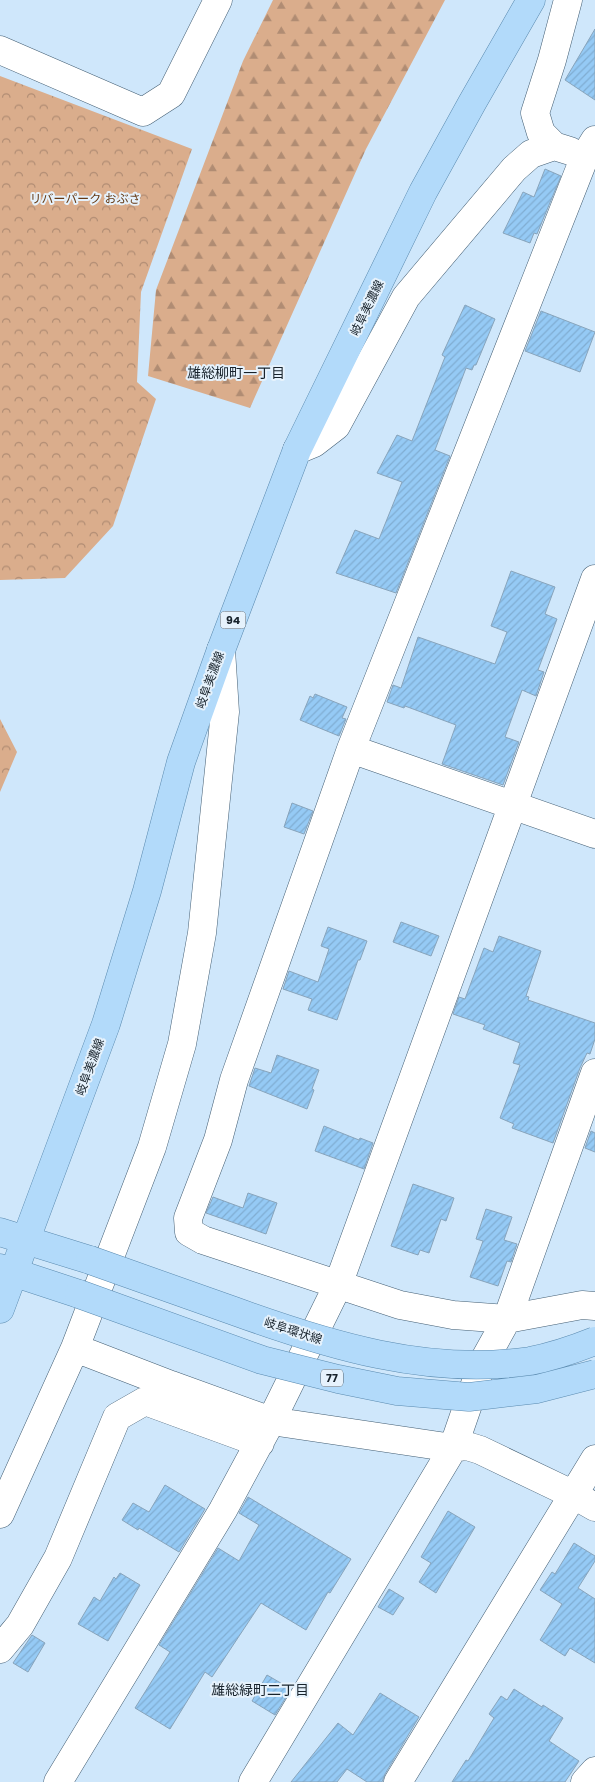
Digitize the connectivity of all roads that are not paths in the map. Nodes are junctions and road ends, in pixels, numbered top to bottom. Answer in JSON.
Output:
{"nodes":[{"id":1,"x":218,"y":0,"type":"edge"},
{"id":2,"x":531,"y":0,"type":"edge"},
{"id":3,"x":568,"y":0,"type":"edge"},
{"id":4,"x":0,"y":50,"type":"edge"},
{"id":5,"x":554,"y":146,"type":"junction"},
{"id":6,"x":592,"y":152,"type":"edge"},
{"id":7,"x":297,"y":450,"type":"junction"},
{"id":8,"x":595,"y":579,"type":"edge"},
{"id":9,"x":221,"y":650,"type":"junction"},
{"id":10,"x":351,"y":749,"type":"junction"},
{"id":11,"x":512,"y":805,"type":"junction"},
{"id":12,"x":595,"y":834,"type":"edge"},
{"id":13,"x":595,"y":1073,"type":"edge"},
{"id":14,"x":0,"y":1232,"type":"edge"},
{"id":15,"x":26,"y":1240,"type":"junction"},
{"id":16,"x":7,"y":1270,"type":"edge"},
{"id":17,"x":338,"y":1285,"type":"junction"},
{"id":18,"x":595,"y":1306,"type":"edge"},
{"id":19,"x":0,"y":1310,"type":"edge"},
{"id":20,"x":507,"y":1319,"type":"junction"},
{"id":21,"x":595,"y":1341,"type":"edge"},
{"id":22,"x":75,"y":1348,"type":"junction"},
{"id":23,"x":595,"y":1374,"type":"edge"},
{"id":24,"x":265,"y":1432,"type":"junction"},
{"id":25,"x":453,"y":1448,"type":"junction"},
{"id":26,"x":595,"y":1459,"type":"edge"},
{"id":27,"x":584,"y":1501,"type":"edge"},
{"id":28,"x":0,"y":1514,"type":"edge"},
{"id":29,"x":0,"y":1649,"type":"edge"},
{"id":30,"x":595,"y":1771,"type":"edge"},
{"id":31,"x":58,"y":1782,"type":"edge"},
{"id":32,"x":253,"y":1782,"type":"edge"},
{"id":33,"x":398,"y":1782,"type":"edge"},
{"id":34,"x":585,"y":1782,"type":"edge"}],
"edges":[{"from":1,"to":4,"type":"street"},
{"from":2,"to":7,"type":"main road","name":"岐阜美濃線","number":"94"},
{"from":3,"to":5,"type":"street"},
{"from":5,"to":6,"type":"street"},
{"from":5,"to":7,"type":"street"},
{"from":6,"to":10,"type":"street"},
{"from":7,"to":9,"type":"main road","name":"岐阜美濃線","number":"94"},
{"from":8,"to":11,"type":"street"},
{"from":9,"to":15,"type":"main road","name":"岐阜美濃線","number":"94"},
{"from":9,"to":22,"type":"street"},
{"from":10,"to":11,"type":"street"},
{"from":10,"to":17,"type":"street"},
{"from":11,"to":12,"type":"street"},
{"from":11,"to":17,"type":"street"},
{"from":13,"to":20,"type":"street"},
{"from":14,"to":15,"type":"main road","name":"岐阜環状線"},
{"from":15,"to":16,"type":"main road","name":"岐阜美濃線","number":"94"},
{"from":15,"to":21,"type":"main road","name":"岐阜環状線","bridge":true},
{"from":16,"to":19,"type":"main road","name":"岐阜美濃線","number":"94"},
{"from":16,"to":23,"type":"main road","number":"77","bridge":true},
{"from":17,"to":20,"type":"street"},
{"from":17,"to":24,"type":"street"},
{"from":18,"to":20,"type":"street"},
{"from":20,"to":25,"type":"street"},
{"from":22,"to":24,"type":"street"},
{"from":22,"to":28,"type":"street"},
{"from":24,"to":25,"type":"street"},
{"from":24,"to":29,"type":"street"},
{"from":24,"to":31,"type":"street"},
{"from":25,"to":27,"type":"street"},
{"from":25,"to":32,"type":"street"},
{"from":26,"to":27,"type":"street"},
{"from":27,"to":33,"type":"street"},
{"from":30,"to":34,"type":"street"}]}
